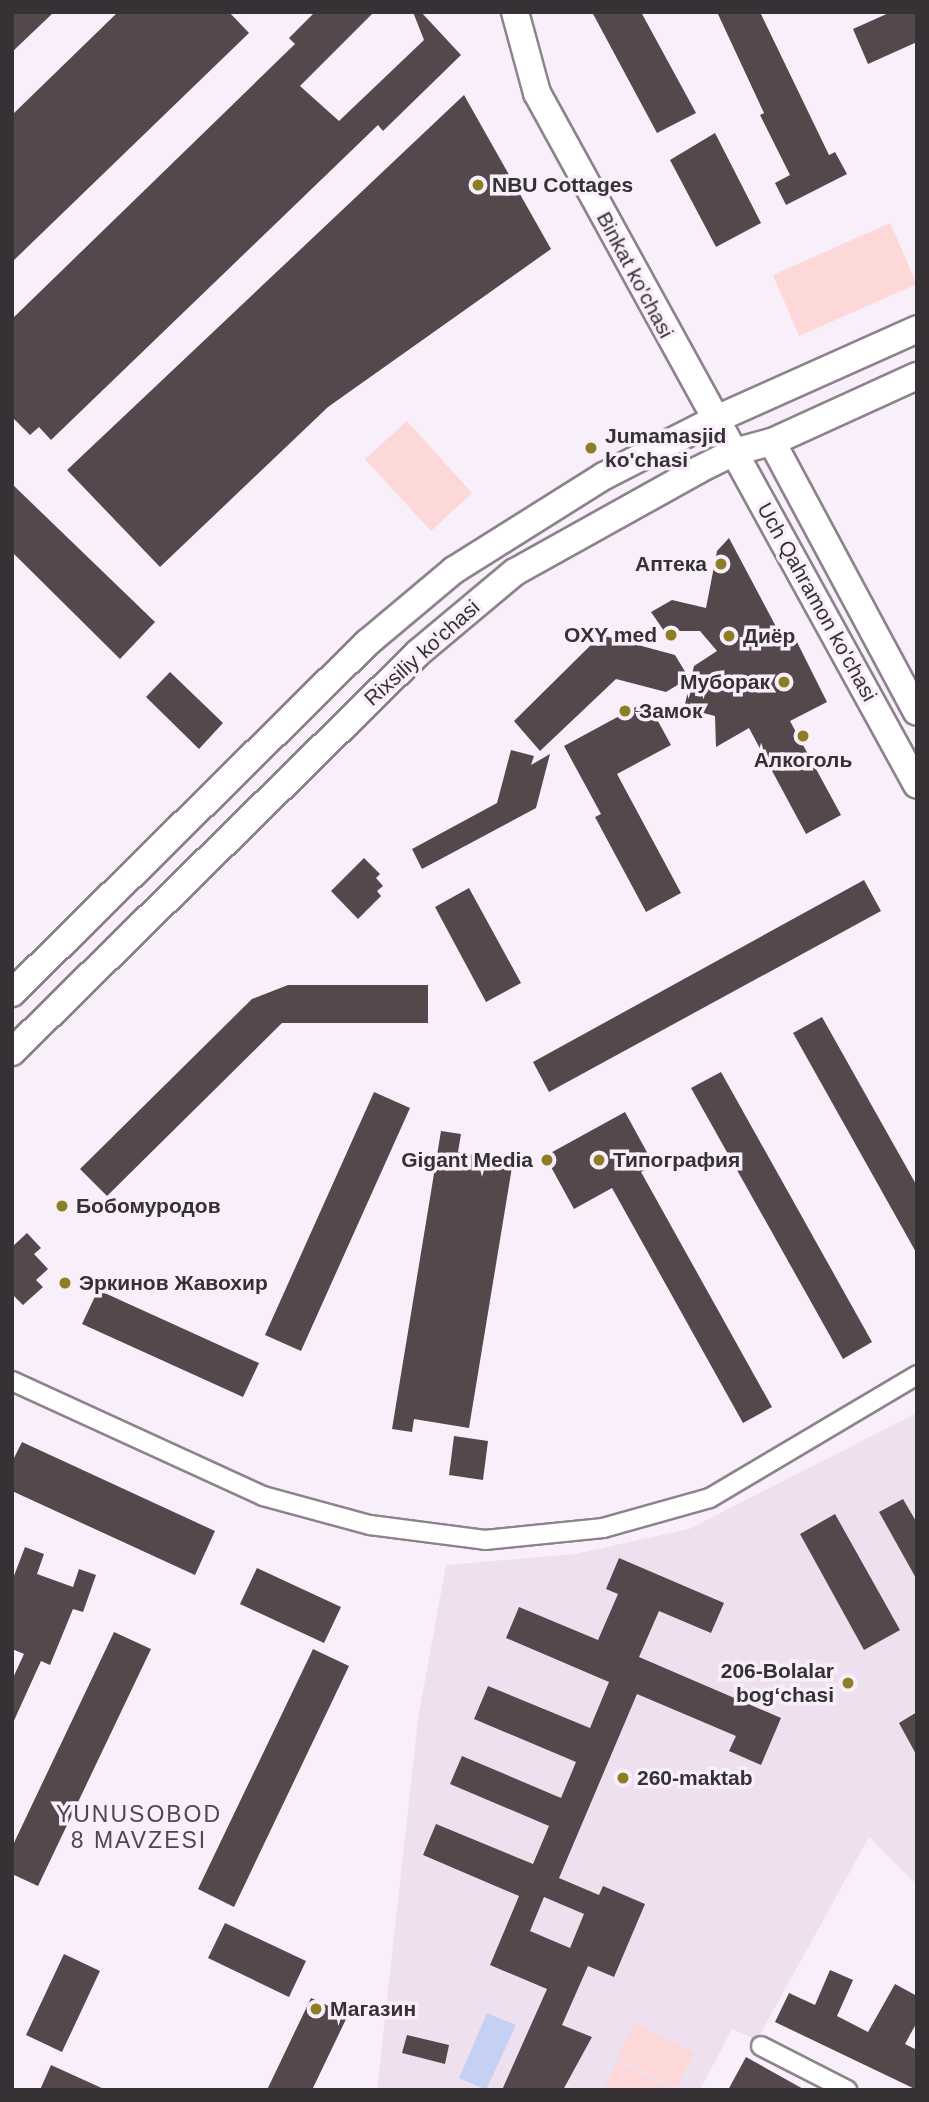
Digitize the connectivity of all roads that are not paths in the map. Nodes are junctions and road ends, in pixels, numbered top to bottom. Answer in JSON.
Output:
{"nodes":[{"id":1,"x":515,"y":12,"type":"edge"},
{"id":2,"x":917,"y":329,"type":"edge"},
{"id":3,"x":917,"y":376,"type":"edge"},
{"id":4,"x":714,"y":420,"type":"junction"},
{"id":5,"x":772,"y":442,"type":"junction"},
{"id":6,"x":734,"y":452,"type":"junction"},
{"id":7,"x":367,"y":643,"type":"junction"},
{"id":8,"x":397,"y":673,"type":"junction"},
{"id":9,"x":917,"y":712,"type":"edge"},
{"id":10,"x":917,"y":785,"type":"edge"},
{"id":11,"x":12,"y":993,"type":"edge"},
{"id":12,"x":12,"y":1052,"type":"edge"},
{"id":13,"x":917,"y":1375,"type":"edge"},
{"id":14,"x":12,"y":1381,"type":"edge"},
{"id":15,"x":761,"y":2046,"type":"dead end"},
{"id":16,"x":847,"y":2090,"type":"edge"}],
"edges":[{"from":1,"to":4,"type":"main road","name":"Binkat ko'chasi"},
{"from":2,"to":4,"type":"main road","name":"Rixsiliy ko'chasi"},
{"from":3,"to":5,"type":"main road","name":"Rixsiliy ko'chasi"},
{"from":4,"to":5,"type":"main road"},
{"from":4,"to":6,"type":"main road","name":"Uch Qahramon ko'chasi"},
{"from":4,"to":7,"type":"main road","name":"Rixsiliy ko'chasi"},
{"from":5,"to":6,"type":"main road","name":"Rixsiliy ko'chasi"},
{"from":5,"to":9,"type":"main road","name":"Uch Qahramon ko'chasi"},
{"from":6,"to":8,"type":"main road","name":"Rixsiliy ko'chasi"},
{"from":6,"to":10,"type":"main road","name":"Uch Qahramon ko'chasi"},
{"from":7,"to":8,"type":"main road"},
{"from":7,"to":11,"type":"main road","name":"Rixsiliy ko'chasi"},
{"from":8,"to":12,"type":"main road","name":"Rixsiliy ko'chasi"},
{"from":13,"to":14,"type":"street"},
{"from":15,"to":16,"type":"street"}]}
